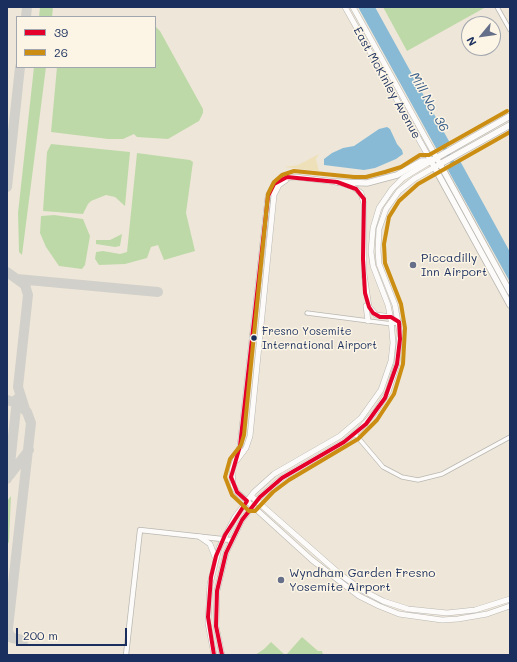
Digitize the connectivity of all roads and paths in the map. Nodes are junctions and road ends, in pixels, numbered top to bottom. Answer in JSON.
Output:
{"nodes":[{"id":1,"x":345,"y":7,"type":"edge"},
{"id":2,"x":353,"y":7,"type":"edge"},
{"id":3,"x":497,"y":7,"type":"edge"},
{"id":4,"x":510,"y":30,"type":"edge"},
{"id":5,"x":510,"y":116,"type":"edge"},
{"id":6,"x":510,"y":125,"type":"edge"},
{"id":7,"x":437,"y":157,"type":"junction"},
{"id":8,"x":430,"y":161,"type":"junction"},
{"id":9,"x":440,"y":164,"type":"junction"},
{"id":10,"x":434,"y":167,"type":"junction"},
{"id":11,"x":295,"y":177,"type":"junction"},
{"id":12,"x":337,"y":182,"type":"junction"},
{"id":13,"x":482,"y":255,"type":"junction"},
{"id":14,"x":510,"y":293,"type":"edge"},
{"id":15,"x":365,"y":294,"type":"junction"},
{"id":16,"x":257,"y":296,"type":"junction"},
{"id":17,"x":265,"y":297,"type":"junction"},
{"id":18,"x":510,"y":305,"type":"edge"},
{"id":19,"x":307,"y":313,"type":"dead end"},
{"id":20,"x":391,"y":317,"type":"junction"},
{"id":21,"x":368,"y":321,"type":"junction"},
{"id":22,"x":398,"y":322,"type":"junction"},
{"id":23,"x":392,"y":324,"type":"junction"},
{"id":24,"x":379,"y":394,"type":"junction"},
{"id":25,"x":355,"y":434,"type":"junction"},
{"id":26,"x":510,"y":437,"type":"edge"},
{"id":27,"x":235,"y":462,"type":"junction"},
{"id":28,"x":251,"y":496,"type":"junction"},
{"id":29,"x":247,"y":501,"type":"junction"},
{"id":30,"x":257,"y":501,"type":"junction"},
{"id":31,"x":252,"y":506,"type":"junction"},
{"id":32,"x":200,"y":537,"type":"junction"},
{"id":33,"x":223,"y":539,"type":"junction"},
{"id":34,"x":231,"y":540,"type":"junction"},
{"id":35,"x":216,"y":558,"type":"junction"},
{"id":36,"x":340,"y":573,"type":"junction"},
{"id":37,"x":335,"y":579,"type":"junction"},
{"id":38,"x":510,"y":599,"type":"edge"},
{"id":39,"x":510,"y":606,"type":"edge"},
{"id":40,"x":208,"y":617,"type":"junction"},
{"id":41,"x":126,"y":655,"type":"edge"},
{"id":42,"x":214,"y":655,"type":"edge"},
{"id":43,"x":221,"y":655,"type":"edge"}],
"edges":[{"from":1,"to":8,"type":"main road","name":"East McKinley Avenue"},
{"from":2,"to":7,"type":"main road","name":"East McKinley Avenue"},
{"from":3,"to":4,"type":"street"},
{"from":5,"to":7,"type":"main road"},
{"from":6,"to":9,"type":"main road"},
{"from":7,"to":8,"type":"main road"},
{"from":7,"to":9,"type":"main road","name":"East McKinley Avenue"},
{"from":8,"to":10,"type":"main road","name":"East McKinley Avenue"},
{"from":8,"to":12,"type":"main road"},
{"from":8,"to":20,"type":"main road"},
{"from":9,"to":10,"type":"main road"},
{"from":9,"to":14,"type":"main road","name":"East McKinley Avenue"},
{"from":10,"to":13,"type":"main road","name":"East McKinley Avenue"},
{"from":10,"to":22,"type":"main road"},
{"from":11,"to":12,"type":"main road"},
{"from":11,"to":16,"type":"main road"},
{"from":11,"to":17,"type":"main road"},
{"from":12,"to":15,"type":"main road"},
{"from":13,"to":14,"type":"main road"},
{"from":13,"to":18,"type":"main road","name":"East McKinley Avenue"},
{"from":15,"to":20,"type":"main road"},
{"from":15,"to":21,"type":"main road"},
{"from":16,"to":17,"type":"main road"},
{"from":16,"to":27,"type":"main road"},
{"from":17,"to":27,"type":"main road"},
{"from":19,"to":21,"type":"street"},
{"from":20,"to":22,"type":"main road"},
{"from":20,"to":23,"type":"main road"},
{"from":21,"to":23,"type":"street"},
{"from":22,"to":23,"type":"street"},
{"from":22,"to":25,"type":"main road"},
{"from":23,"to":24,"type":"main road"},
{"from":24,"to":25,"type":"main road"},
{"from":24,"to":28,"type":"main road"},
{"from":25,"to":26,"type":"street"},
{"from":25,"to":30,"type":"main road"},
{"from":27,"to":29,"type":"main road"},
{"from":28,"to":29,"type":"main road"},
{"from":28,"to":30,"type":"main road"},
{"from":29,"to":31,"type":"main road"},
{"from":29,"to":33,"type":"main road"},
{"from":30,"to":31,"type":"main road"},
{"from":30,"to":36,"type":"main road"},
{"from":31,"to":34,"type":"main road"},
{"from":31,"to":37,"type":"main road"},
{"from":32,"to":33,"type":"street"},
{"from":32,"to":35,"type":"main road"},
{"from":32,"to":41,"type":"street"},
{"from":33,"to":34,"type":"street"},
{"from":33,"to":35,"type":"main road"},
{"from":34,"to":43,"type":"main road"},
{"from":35,"to":40,"type":"main road"},
{"from":36,"to":37,"type":"street"},
{"from":36,"to":38,"type":"main road"},
{"from":37,"to":39,"type":"main road"},
{"from":40,"to":42,"type":"main road"},
{"from":40,"to":43,"type":"main road"}]}
